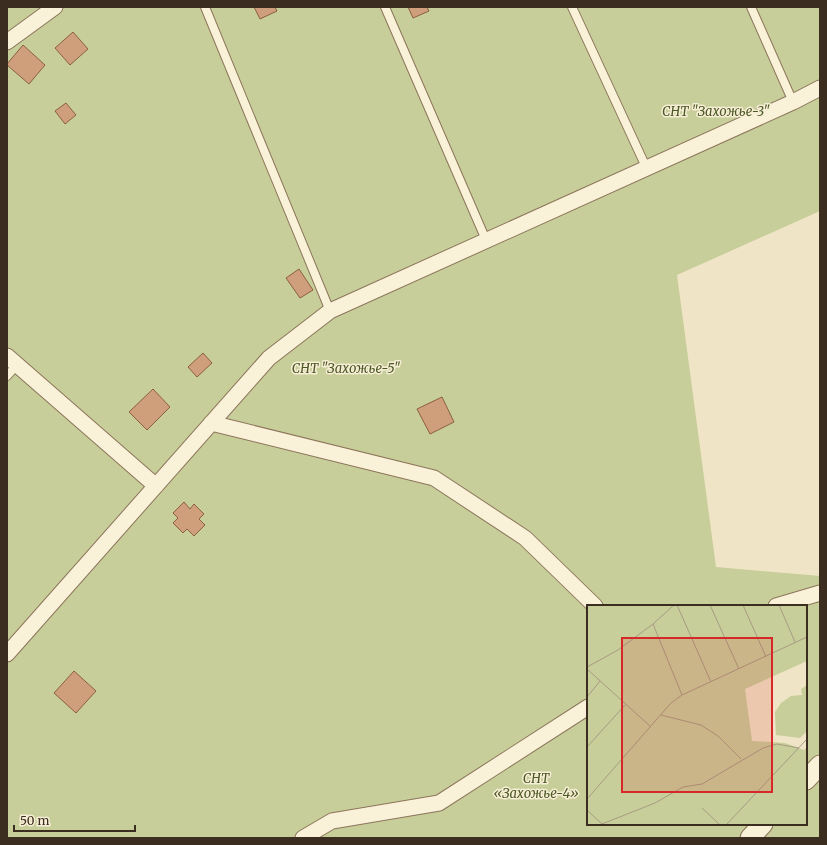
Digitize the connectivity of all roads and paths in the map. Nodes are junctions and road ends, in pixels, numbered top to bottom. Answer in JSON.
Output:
{"nodes":[{"id":1,"x":55,"y":7,"type":"edge"},
{"id":2,"x":205,"y":7,"type":"edge"},
{"id":3,"x":385,"y":7,"type":"edge"},
{"id":4,"x":572,"y":7,"type":"edge"},
{"id":5,"x":751,"y":7,"type":"edge"},
{"id":6,"x":7,"y":42,"type":"edge"},
{"id":7,"x":820,"y":88,"type":"edge"},
{"id":8,"x":793,"y":102,"type":"junction"},
{"id":9,"x":646,"y":167,"type":"junction"},
{"id":10,"x":486,"y":240,"type":"junction"},
{"id":11,"x":330,"y":311,"type":"junction"},
{"id":12,"x":10,"y":366,"type":"edge"},
{"id":13,"x":211,"y":423,"type":"junction"},
{"id":14,"x":156,"y":486,"type":"junction"},
{"id":15,"x":820,"y":593,"type":"edge"},
{"id":16,"x":594,"y":605,"type":"edge"},
{"id":17,"x":779,"y":605,"type":"edge"},
{"id":18,"x":7,"y":654,"type":"edge"},
{"id":19,"x":587,"y":708,"type":"edge"},
{"id":20,"x":820,"y":765,"type":"edge"},
{"id":21,"x":807,"y":779,"type":"edge"},
{"id":22,"x":762,"y":825,"type":"edge"},
{"id":23,"x":303,"y":838,"type":"edge"},
{"id":24,"x":750,"y":838,"type":"edge"}],
"edges":[{"from":1,"to":6,"type":"street"},
{"from":2,"to":11,"type":"lane"},
{"from":3,"to":10,"type":"lane"},
{"from":4,"to":9,"type":"lane"},
{"from":5,"to":8,"type":"lane"},
{"from":7,"to":8,"type":"street"},
{"from":8,"to":9,"type":"street"},
{"from":9,"to":10,"type":"street"},
{"from":10,"to":11,"type":"street"},
{"from":11,"to":13,"type":"street"},
{"from":12,"to":14,"type":"street"},
{"from":13,"to":14,"type":"street"},
{"from":13,"to":16,"type":"street"},
{"from":14,"to":18,"type":"street"},
{"from":15,"to":17,"type":"street"},
{"from":19,"to":23,"type":"street"},
{"from":20,"to":21,"type":"street"},
{"from":22,"to":24,"type":"street"}]}
